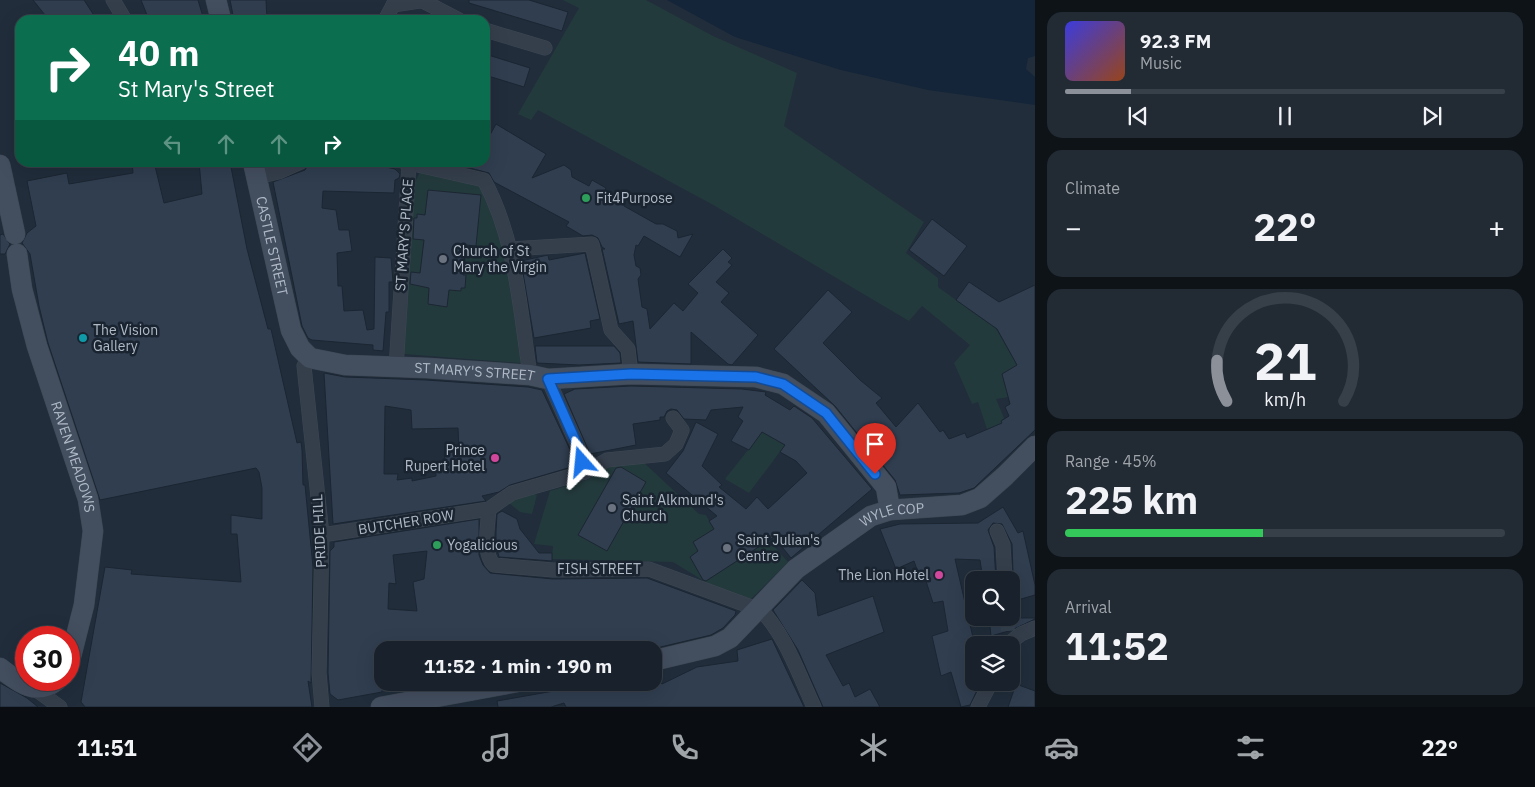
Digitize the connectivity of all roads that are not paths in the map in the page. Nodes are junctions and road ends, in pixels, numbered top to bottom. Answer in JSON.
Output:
{"nodes":[{"id":1,"x":113,"y":0,"type":"edge"},
{"id":2,"x":216,"y":0,"type":"edge"},
{"id":3,"x":424,"y":0,"type":"edge"},
{"id":4,"x":395,"y":3,"type":"edge"},
{"id":5,"x":122,"y":15,"type":"edge"},
{"id":6,"x":220,"y":15,"type":"edge"},
{"id":7,"x":388,"y":15,"type":"edge"},
{"id":8,"x":450,"y":15,"type":"edge"},
{"id":9,"x":490,"y":32,"type":"edge"},
{"id":10,"x":544,"y":48,"type":"dead end"},
{"id":11,"x":0,"y":165,"type":"edge"},
{"id":12,"x":290,"y":167,"type":"edge"},
{"id":13,"x":406,"y":167,"type":"edge"},
{"id":14,"x":424,"y":167,"type":"edge"},
{"id":15,"x":255,"y":170,"type":"edge"},
{"id":16,"x":510,"y":249,"type":"junction"},
{"id":17,"x":310,"y":358,"type":"junction"},
{"id":18,"x":396,"y":368,"type":"junction"},
{"id":19,"x":631,"y":374,"type":"junction"},
{"id":20,"x":539,"y":377,"type":"junction"},
{"id":21,"x":673,"y":418,"type":"dead end"},
{"id":22,"x":1035,"y":446,"type":"edge"},
{"id":23,"x":584,"y":472,"type":"junction"},
{"id":24,"x":489,"y":509,"type":"junction"},
{"id":25,"x":890,"y":510,"type":"junction"},
{"id":26,"x":997,"y":532,"type":"dead end"},
{"id":27,"x":322,"y":536,"type":"junction"},
{"id":28,"x":1004,"y":571,"type":"edge"},
{"id":29,"x":757,"y":608,"type":"junction"},
{"id":30,"x":79,"y":626,"type":"edge"},
{"id":31,"x":1035,"y":628,"type":"edge"},
{"id":32,"x":1008,"y":630,"type":"edge"},
{"id":33,"x":662,"y":658,"type":"edge"},
{"id":34,"x":0,"y":668,"type":"edge"},
{"id":35,"x":15,"y":679,"type":"edge"},
{"id":36,"x":38,"y":691,"type":"edge"},
{"id":37,"x":488,"y":691,"type":"edge"},
{"id":38,"x":986,"y":691,"type":"edge"},
{"id":39,"x":458,"y":700,"type":"edge"},
{"id":40,"x":422,"y":703,"type":"edge"},
{"id":41,"x":60,"y":707,"type":"edge"},
{"id":42,"x":322,"y":707,"type":"edge"},
{"id":43,"x":381,"y":707,"type":"edge"},
{"id":44,"x":814,"y":707,"type":"edge"},
{"id":45,"x":978,"y":707,"type":"edge"}],
"edges":[{"from":1,"to":5,"type":"street"},
{"from":2,"to":6,"type":"street"},
{"from":3,"to":4,"type":"street"},
{"from":3,"to":8,"type":"street"},
{"from":4,"to":7,"type":"street"},
{"from":9,"to":10,"type":"street"},
{"from":11,"to":30,"type":"street","name":"RAVEN MEADOWS"},
{"from":12,"to":15,"type":"street"},
{"from":13,"to":18,"type":"street","name":"ST MARY'S PLACE"},
{"from":14,"to":16,"type":"street","name":"ST MARY'S PLACE"},
{"from":15,"to":17,"type":"street","name":"CASTLE STREET"},
{"from":16,"to":19,"type":"street"},
{"from":16,"to":20,"type":"street","name":"ST MARY'S PLACE"},
{"from":17,"to":18,"type":"street","name":"ST MARY'S STREET"},
{"from":17,"to":27,"type":"street","name":"PRIDE HILL"},
{"from":18,"to":20,"type":"street","name":"ST MARY'S STREET"},
{"from":19,"to":20,"type":"street","name":"ST MARY'S STREET"},
{"from":19,"to":25,"type":"street","name":"ST MARY'S STREET"},
{"from":20,"to":23,"type":"street","name":"ST MARY'S PLACE"},
{"from":21,"to":23,"type":"street"},
{"from":22,"to":25,"type":"street","name":"WYLE COP"},
{"from":23,"to":24,"type":"street"},
{"from":24,"to":27,"type":"street","name":"BUTCHER ROW"},
{"from":24,"to":29,"type":"street","name":"FISH STREET"},
{"from":25,"to":29,"type":"street","name":"WYLE COP"},
{"from":26,"to":28,"type":"street"},
{"from":27,"to":42,"type":"street","name":"PRIDE HILL"},
{"from":29,"to":33,"type":"street","name":"WYLE COP"},
{"from":29,"to":44,"type":"street"},
{"from":31,"to":32,"type":"street"},
{"from":34,"to":35,"type":"street"},
{"from":36,"to":41,"type":"street"},
{"from":37,"to":39,"type":"street"},
{"from":38,"to":45,"type":"street"},
{"from":39,"to":40,"type":"street"},
{"from":40,"to":43,"type":"street"}]}
